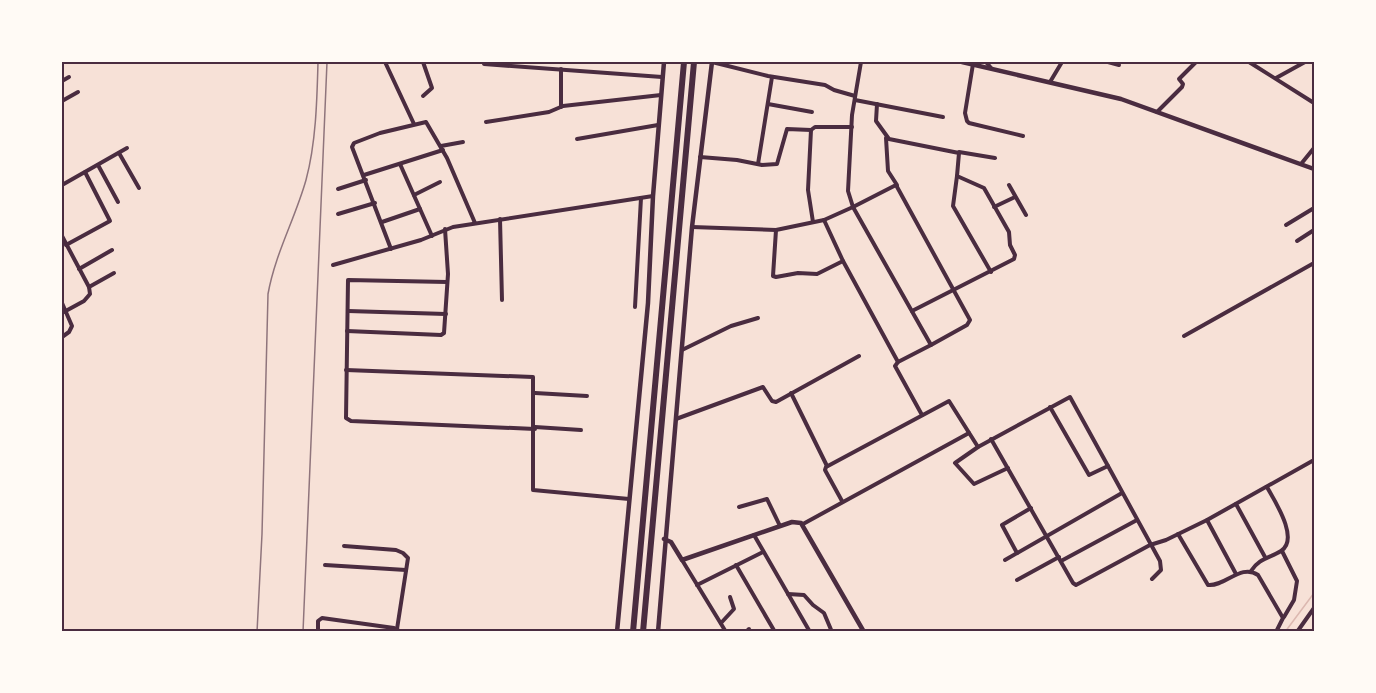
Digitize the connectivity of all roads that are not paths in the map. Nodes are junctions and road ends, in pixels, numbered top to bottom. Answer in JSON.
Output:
{"nodes":[{"id":1,"x":385,"y":62,"type":"edge"},
{"id":2,"x":423,"y":62,"type":"edge"},
{"id":3,"x":664,"y":62,"type":"edge"},
{"id":4,"x":684,"y":62,"type":"edge"},
{"id":5,"x":694,"y":62,"type":"edge"},
{"id":6,"x":712,"y":62,"type":"edge"},
{"id":7,"x":861,"y":62,"type":"edge"},
{"id":8,"x":962,"y":62,"type":"edge"},
{"id":9,"x":986,"y":62,"type":"edge"},
{"id":10,"x":1062,"y":62,"type":"edge"},
{"id":11,"x":1108,"y":62,"type":"edge"},
{"id":12,"x":1196,"y":62,"type":"edge"},
{"id":13,"x":1249,"y":62,"type":"edge"},
{"id":14,"x":1305,"y":62,"type":"edge"},
{"id":15,"x":484,"y":64,"type":"dead end"},
{"id":16,"x":514,"y":64,"type":"edge"},
{"id":17,"x":973,"y":64,"type":"junction"},
{"id":18,"x":1119,"y":65,"type":"dead end"},
{"id":19,"x":992,"y":68,"type":"junction"},
{"id":20,"x":561,"y":69,"type":"junction"},
{"id":21,"x":69,"y":77,"type":"dead end"},
{"id":22,"x":662,"y":77,"type":"junction"},
{"id":23,"x":772,"y":77,"type":"junction"},
{"id":24,"x":1276,"y":78,"type":"junction"},
{"id":25,"x":62,"y":81,"type":"edge"},
{"id":26,"x":1050,"y":82,"type":"junction"},
{"id":27,"x":78,"y":92,"type":"dead end"},
{"id":28,"x":660,"y":95,"type":"junction"},
{"id":29,"x":423,"y":96,"type":"dead end"},
{"id":30,"x":855,"y":98,"type":"junction"},
{"id":31,"x":62,"y":101,"type":"edge"},
{"id":32,"x":1314,"y":103,"type":"edge"},
{"id":33,"x":768,"y":104,"type":"junction"},
{"id":34,"x":877,"y":104,"type":"junction"},
{"id":35,"x":561,"y":107,"type":"junction"},
{"id":36,"x":812,"y":112,"type":"dead end"},
{"id":37,"x":1157,"y":112,"type":"junction"},
{"id":38,"x":943,"y":117,"type":"dead end"},
{"id":39,"x":486,"y":122,"type":"dead end"},
{"id":40,"x":414,"y":124,"type":"junction"},
{"id":41,"x":658,"y":125,"type":"junction"},
{"id":42,"x":852,"y":127,"type":"junction"},
{"id":43,"x":811,"y":130,"type":"junction"},
{"id":44,"x":886,"y":135,"type":"junction"},
{"id":45,"x":1023,"y":136,"type":"dead end"},
{"id":46,"x":577,"y":139,"type":"dead end"},
{"id":47,"x":463,"y":142,"type":"dead end"},
{"id":48,"x":127,"y":148,"type":"dead end"},
{"id":49,"x":442,"y":148,"type":"junction"},
{"id":50,"x":1314,"y":148,"type":"edge"},
{"id":51,"x":959,"y":152,"type":"junction"},
{"id":52,"x":119,"y":153,"type":"junction"},
{"id":53,"x":700,"y":157,"type":"junction"},
{"id":54,"x":995,"y":159,"type":"dead end"},
{"id":55,"x":400,"y":164,"type":"junction"},
{"id":56,"x":758,"y":164,"type":"junction"},
{"id":57,"x":1301,"y":164,"type":"junction"},
{"id":58,"x":98,"y":165,"type":"junction"},
{"id":59,"x":1314,"y":169,"type":"edge"},
{"id":60,"x":85,"y":172,"type":"junction"},
{"id":61,"x":957,"y":176,"type":"junction"},
{"id":62,"x":365,"y":178,"type":"junction"},
{"id":63,"x":440,"y":182,"type":"dead end"},
{"id":64,"x":62,"y":185,"type":"edge"},
{"id":65,"x":1009,"y":185,"type":"dead end"},
{"id":66,"x":897,"y":186,"type":"junction"},
{"id":67,"x":139,"y":188,"type":"dead end"},
{"id":68,"x":338,"y":189,"type":"dead end"},
{"id":69,"x":414,"y":195,"type":"junction"},
{"id":70,"x":653,"y":196,"type":"junction"},
{"id":71,"x":1015,"y":197,"type":"junction"},
{"id":72,"x":641,"y":198,"type":"junction"},
{"id":73,"x":118,"y":202,"type":"dead end"},
{"id":74,"x":375,"y":203,"type":"junction"},
{"id":75,"x":853,"y":207,"type":"junction"},
{"id":76,"x":994,"y":207,"type":"junction"},
{"id":77,"x":1314,"y":208,"type":"edge"},
{"id":78,"x":420,"y":209,"type":"junction"},
{"id":79,"x":338,"y":214,"type":"dead end"},
{"id":80,"x":1026,"y":215,"type":"dead end"},
{"id":81,"x":500,"y":219,"type":"junction"},
{"id":82,"x":824,"y":220,"type":"junction"},
{"id":83,"x":382,"y":222,"type":"junction"},
{"id":84,"x":813,"y":222,"type":"junction"},
{"id":85,"x":475,"y":223,"type":"junction"},
{"id":86,"x":1286,"y":225,"type":"dead end"},
{"id":87,"x":692,"y":227,"type":"junction"},
{"id":88,"x":445,"y":229,"type":"junction"},
{"id":89,"x":1314,"y":230,"type":"edge"},
{"id":90,"x":776,"y":231,"type":"junction"},
{"id":91,"x":62,"y":236,"type":"edge"},
{"id":92,"x":432,"y":236,"type":"junction"},
{"id":93,"x":1297,"y":241,"type":"dead end"},
{"id":94,"x":66,"y":245,"type":"junction"},
{"id":95,"x":391,"y":249,"type":"junction"},
{"id":96,"x":112,"y":250,"type":"dead end"},
{"id":97,"x":843,"y":261,"type":"junction"},
{"id":98,"x":1314,"y":263,"type":"edge"},
{"id":99,"x":333,"y":265,"type":"dead end"},
{"id":100,"x":79,"y":269,"type":"junction"},
{"id":101,"x":991,"y":272,"type":"junction"},
{"id":102,"x":114,"y":273,"type":"dead end"},
{"id":103,"x":447,"y":282,"type":"junction"},
{"id":104,"x":89,"y":287,"type":"junction"},
{"id":105,"x":954,"y":291,"type":"junction"},
{"id":106,"x":502,"y":300,"type":"dead end"},
{"id":107,"x":62,"y":303,"type":"edge"},
{"id":108,"x":635,"y":307,"type":"dead end"},
{"id":109,"x":348,"y":311,"type":"junction"},
{"id":110,"x":912,"y":311,"type":"junction"},
{"id":111,"x":63,"y":312,"type":"edge"},
{"id":112,"x":446,"y":314,"type":"junction"},
{"id":113,"x":758,"y":318,"type":"dead end"},
{"id":114,"x":347,"y":331,"type":"junction"},
{"id":115,"x":1184,"y":336,"type":"dead end"},
{"id":116,"x":62,"y":337,"type":"edge"},
{"id":117,"x":931,"y":345,"type":"junction"},
{"id":118,"x":682,"y":350,"type":"junction"},
{"id":119,"x":860,"y":356,"type":"dead end"},
{"id":120,"x":898,"y":362,"type":"junction"},
{"id":121,"x":346,"y":370,"type":"junction"},
{"id":122,"x":535,"y":393,"type":"junction"},
{"id":123,"x":791,"y":393,"type":"junction"},
{"id":124,"x":587,"y":396,"type":"dead end"},
{"id":125,"x":1050,"y":407,"type":"junction"},
{"id":126,"x":922,"y":415,"type":"junction"},
{"id":127,"x":676,"y":419,"type":"junction"},
{"id":128,"x":535,"y":428,"type":"junction"},
{"id":129,"x":581,"y":430,"type":"dead end"},
{"id":130,"x":969,"y":433,"type":"junction"},
{"id":131,"x":992,"y":439,"type":"junction"},
{"id":132,"x":978,"y":447,"type":"junction"},
{"id":133,"x":1314,"y":460,"type":"edge"},
{"id":134,"x":827,"y":466,"type":"junction"},
{"id":135,"x":1108,"y":466,"type":"junction"},
{"id":136,"x":1008,"y":468,"type":"junction"},
{"id":137,"x":1267,"y":487,"type":"junction"},
{"id":138,"x":631,"y":491,"type":"junction"},
{"id":139,"x":638,"y":491,"type":"dead end"},
{"id":140,"x":1122,"y":493,"type":"junction"},
{"id":141,"x":662,"y":494,"type":"dead end"},
{"id":142,"x":669,"y":494,"type":"junction"},
{"id":143,"x":629,"y":499,"type":"junction"},
{"id":144,"x":842,"y":501,"type":"junction"},
{"id":145,"x":1236,"y":504,"type":"junction"},
{"id":146,"x":739,"y":507,"type":"dead end"},
{"id":147,"x":1031,"y":508,"type":"junction"},
{"id":148,"x":1137,"y":519,"type":"junction"},
{"id":149,"x":1207,"y":520,"type":"junction"},
{"id":150,"x":803,"y":524,"type":"junction"},
{"id":151,"x":780,"y":526,"type":"junction"},
{"id":152,"x":1178,"y":534,"type":"junction"},
{"id":153,"x":754,"y":535,"type":"junction"},
{"id":154,"x":1047,"y":535,"type":"junction"},
{"id":155,"x":664,"y":540,"type":"junction"},
{"id":156,"x":1150,"y":545,"type":"junction"},
{"id":157,"x":344,"y":546,"type":"dead end"},
{"id":158,"x":1281,"y":550,"type":"junction"},
{"id":159,"x":763,"y":552,"type":"junction"},
{"id":160,"x":1017,"y":553,"type":"junction"},
{"id":161,"x":1265,"y":557,"type":"junction"},
{"id":162,"x":1060,"y":559,"type":"junction"},
{"id":163,"x":682,"y":560,"type":"junction"},
{"id":164,"x":1005,"y":560,"type":"dead end"},
{"id":165,"x":325,"y":565,"type":"dead end"},
{"id":166,"x":736,"y":565,"type":"junction"},
{"id":167,"x":406,"y":570,"type":"junction"},
{"id":168,"x":1251,"y":571,"type":"junction"},
{"id":169,"x":1236,"y":574,"type":"junction"},
{"id":170,"x":1152,"y":579,"type":"dead end"},
{"id":171,"x":1017,"y":580,"type":"dead end"},
{"id":172,"x":697,"y":585,"type":"junction"},
{"id":173,"x":788,"y":594,"type":"junction"},
{"id":174,"x":730,"y":597,"type":"dead end"},
{"id":175,"x":1314,"y":608,"type":"edge"},
{"id":176,"x":1283,"y":618,"type":"junction"},
{"id":177,"x":721,"y":623,"type":"junction"},
{"id":178,"x":1301,"y":626,"type":"junction"},
{"id":179,"x":399,"y":630,"type":"edge"},
{"id":180,"x":318,"y":632,"type":"edge"},
{"id":181,"x":617,"y":632,"type":"edge"},
{"id":182,"x":633,"y":632,"type":"edge"},
{"id":183,"x":643,"y":632,"type":"edge"},
{"id":184,"x":658,"y":632,"type":"edge"},
{"id":185,"x":726,"y":632,"type":"edge"},
{"id":186,"x":776,"y":632,"type":"edge"},
{"id":187,"x":810,"y":632,"type":"edge"},
{"id":188,"x":832,"y":632,"type":"edge"},
{"id":189,"x":864,"y":632,"type":"edge"},
{"id":190,"x":1276,"y":632,"type":"edge"},
{"id":191,"x":1297,"y":632,"type":"edge"},
{"id":192,"x":1304,"y":632,"type":"edge"}],
"edges":[{"from":1,"to":40,"type":"street"},
{"from":2,"to":29,"type":"street"},
{"from":3,"to":22,"type":"street"},
{"from":4,"to":182,"type":"highway"},
{"from":5,"to":183,"type":"highway"},
{"from":6,"to":23,"type":"street"},
{"from":6,"to":53,"type":"street"},
{"from":7,"to":30,"type":"street"},
{"from":8,"to":17,"type":"street"},
{"from":9,"to":19,"type":"street"},
{"from":10,"to":26,"type":"street"},
{"from":11,"to":18,"type":"street"},
{"from":12,"to":37,"type":"street"},
{"from":13,"to":24,"type":"street"},
{"from":14,"to":24,"type":"street"},
{"from":15,"to":16,"type":"street"},
{"from":16,"to":20,"type":"street"},
{"from":17,"to":19,"type":"street"},
{"from":17,"to":45,"type":"street"},
{"from":19,"to":26,"type":"street"},
{"from":20,"to":22,"type":"street"},
{"from":20,"to":35,"type":"street"},
{"from":21,"to":25,"type":"street"},
{"from":22,"to":28,"type":"street"},
{"from":23,"to":30,"type":"street"},
{"from":23,"to":33,"type":"street"},
{"from":24,"to":32,"type":"street"},
{"from":26,"to":37,"type":"street"},
{"from":27,"to":31,"type":"street"},
{"from":28,"to":35,"type":"street"},
{"from":28,"to":41,"type":"street"},
{"from":30,"to":34,"type":"street"},
{"from":30,"to":42,"type":"street"},
{"from":33,"to":36,"type":"street"},
{"from":33,"to":56,"type":"street"},
{"from":34,"to":38,"type":"street"},
{"from":34,"to":44,"type":"street"},
{"from":35,"to":39,"type":"street"},
{"from":37,"to":57,"type":"street"},
{"from":40,"to":49,"type":"street"},
{"from":40,"to":62,"type":"street"},
{"from":41,"to":46,"type":"street"},
{"from":41,"to":70,"type":"street"},
{"from":42,"to":43,"type":"street"},
{"from":42,"to":75,"type":"street"},
{"from":43,"to":56,"type":"street"},
{"from":43,"to":84,"type":"street"},
{"from":44,"to":51,"type":"street"},
{"from":44,"to":66,"type":"street"},
{"from":47,"to":49,"type":"street"},
{"from":48,"to":52,"type":"street"},
{"from":49,"to":55,"type":"street"},
{"from":49,"to":85,"type":"street"},
{"from":50,"to":57,"type":"street"},
{"from":51,"to":54,"type":"street"},
{"from":51,"to":61,"type":"street"},
{"from":52,"to":58,"type":"street"},
{"from":52,"to":67,"type":"street"},
{"from":53,"to":56,"type":"street"},
{"from":53,"to":87,"type":"street"},
{"from":55,"to":62,"type":"street"},
{"from":55,"to":69,"type":"street"},
{"from":57,"to":59,"type":"street"},
{"from":58,"to":60,"type":"street"},
{"from":58,"to":73,"type":"street"},
{"from":60,"to":64,"type":"street"},
{"from":60,"to":94,"type":"street"},
{"from":61,"to":76,"type":"street"},
{"from":61,"to":101,"type":"street"},
{"from":62,"to":68,"type":"street"},
{"from":62,"to":74,"type":"street"},
{"from":63,"to":69,"type":"street"},
{"from":65,"to":71,"type":"street"},
{"from":66,"to":75,"type":"street"},
{"from":66,"to":105,"type":"street"},
{"from":69,"to":78,"type":"street"},
{"from":70,"to":72,"type":"street"},
{"from":70,"to":138,"type":"street"},
{"from":71,"to":76,"type":"street"},
{"from":71,"to":80,"type":"street"},
{"from":72,"to":81,"type":"street"},
{"from":72,"to":108,"type":"street"},
{"from":74,"to":79,"type":"street"},
{"from":74,"to":83,"type":"street"},
{"from":75,"to":82,"type":"street"},
{"from":75,"to":110,"type":"street"},
{"from":76,"to":101,"type":"street"},
{"from":77,"to":86,"type":"street"},
{"from":78,"to":83,"type":"street"},
{"from":78,"to":92,"type":"street"},
{"from":81,"to":85,"type":"street"},
{"from":81,"to":106,"type":"street"},
{"from":82,"to":84,"type":"street"},
{"from":82,"to":97,"type":"street"},
{"from":83,"to":95,"type":"street"},
{"from":84,"to":90,"type":"street"},
{"from":85,"to":88,"type":"street"},
{"from":87,"to":90,"type":"street"},
{"from":87,"to":118,"type":"street"},
{"from":88,"to":92,"type":"street"},
{"from":88,"to":103,"type":"street"},
{"from":89,"to":93,"type":"street"},
{"from":90,"to":97,"type":"street"},
{"from":91,"to":94,"type":"street"},
{"from":92,"to":95,"type":"street"},
{"from":94,"to":100,"type":"street"},
{"from":95,"to":99,"type":"street"},
{"from":96,"to":100,"type":"street"},
{"from":97,"to":120,"type":"street"},
{"from":98,"to":115,"type":"street"},
{"from":100,"to":104,"type":"street"},
{"from":101,"to":105,"type":"street"},
{"from":102,"to":104,"type":"street"},
{"from":103,"to":109,"type":"street"},
{"from":103,"to":112,"type":"street"},
{"from":104,"to":111,"type":"street"},
{"from":105,"to":110,"type":"street"},
{"from":105,"to":117,"type":"street"},
{"from":107,"to":111,"type":"street"},
{"from":109,"to":112,"type":"street"},
{"from":109,"to":114,"type":"street"},
{"from":110,"to":117,"type":"street"},
{"from":111,"to":116,"type":"street"},
{"from":112,"to":114,"type":"street"},
{"from":113,"to":118,"type":"street"},
{"from":114,"to":121,"type":"street"},
{"from":117,"to":120,"type":"street"},
{"from":118,"to":127,"type":"street"},
{"from":119,"to":123,"type":"street"},
{"from":120,"to":126,"type":"street"},
{"from":121,"to":122,"type":"street"},
{"from":121,"to":128,"type":"street"},
{"from":122,"to":124,"type":"street"},
{"from":122,"to":128,"type":"street"},
{"from":123,"to":127,"type":"street"},
{"from":123,"to":134,"type":"street"},
{"from":125,"to":131,"type":"street"},
{"from":125,"to":135,"type":"street"},
{"from":125,"to":135,"type":"street"},
{"from":126,"to":130,"type":"street"},
{"from":126,"to":134,"type":"street"},
{"from":127,"to":142,"type":"street"},
{"from":128,"to":129,"type":"street"},
{"from":128,"to":143,"type":"street"},
{"from":130,"to":132,"type":"street"},
{"from":130,"to":144,"type":"street"},
{"from":131,"to":132,"type":"street"},
{"from":131,"to":136,"type":"street"},
{"from":132,"to":136,"type":"street"},
{"from":133,"to":137,"type":"street"},
{"from":134,"to":144,"type":"street"},
{"from":135,"to":140,"type":"street"},
{"from":136,"to":147,"type":"street"},
{"from":137,"to":145,"type":"street"},
{"from":137,"to":158,"type":"street"},
{"from":138,"to":139,"type":"street"},
{"from":138,"to":143,"type":"street"},
{"from":140,"to":148,"type":"street"},
{"from":140,"to":154,"type":"street"},
{"from":141,"to":142,"type":"street"},
{"from":142,"to":155,"type":"street"},
{"from":143,"to":181,"type":"street"},
{"from":144,"to":150,"type":"street"},
{"from":145,"to":149,"type":"street"},
{"from":145,"to":161,"type":"street"},
{"from":146,"to":151,"type":"street"},
{"from":147,"to":154,"type":"street"},
{"from":147,"to":160,"type":"street"},
{"from":148,"to":156,"type":"street"},
{"from":148,"to":162,"type":"street"},
{"from":149,"to":152,"type":"street"},
{"from":149,"to":169,"type":"street"},
{"from":150,"to":151,"type":"street"},
{"from":150,"to":189,"type":"street"},
{"from":151,"to":153,"type":"street"},
{"from":152,"to":156,"type":"street"},
{"from":152,"to":169,"type":"street"},
{"from":153,"to":159,"type":"street"},
{"from":153,"to":163,"type":"street"},
{"from":154,"to":160,"type":"street"},
{"from":154,"to":162,"type":"street"},
{"from":155,"to":163,"type":"street"},
{"from":155,"to":184,"type":"street"},
{"from":156,"to":162,"type":"street"},
{"from":156,"to":170,"type":"street"},
{"from":157,"to":167,"type":"street"},
{"from":158,"to":161,"type":"street"},
{"from":158,"to":176,"type":"street"},
{"from":159,"to":166,"type":"street"},
{"from":159,"to":173,"type":"street"},
{"from":160,"to":164,"type":"street"},
{"from":161,"to":168,"type":"street"},
{"from":162,"to":171,"type":"street"},
{"from":163,"to":172,"type":"street"},
{"from":165,"to":167,"type":"street"},
{"from":166,"to":172,"type":"street"},
{"from":166,"to":186,"type":"street"},
{"from":167,"to":179,"type":"street"},
{"from":168,"to":169,"type":"street"},
{"from":168,"to":176,"type":"street"},
{"from":172,"to":177,"type":"street"},
{"from":173,"to":187,"type":"street"},
{"from":173,"to":188,"type":"street"},
{"from":174,"to":177,"type":"street"},
{"from":175,"to":178,"type":"street"},
{"from":176,"to":190,"type":"street"},
{"from":177,"to":185,"type":"street"},
{"from":178,"to":191,"type":"street"},
{"from":178,"to":192,"type":"street"},
{"from":179,"to":180,"type":"street"}]}
